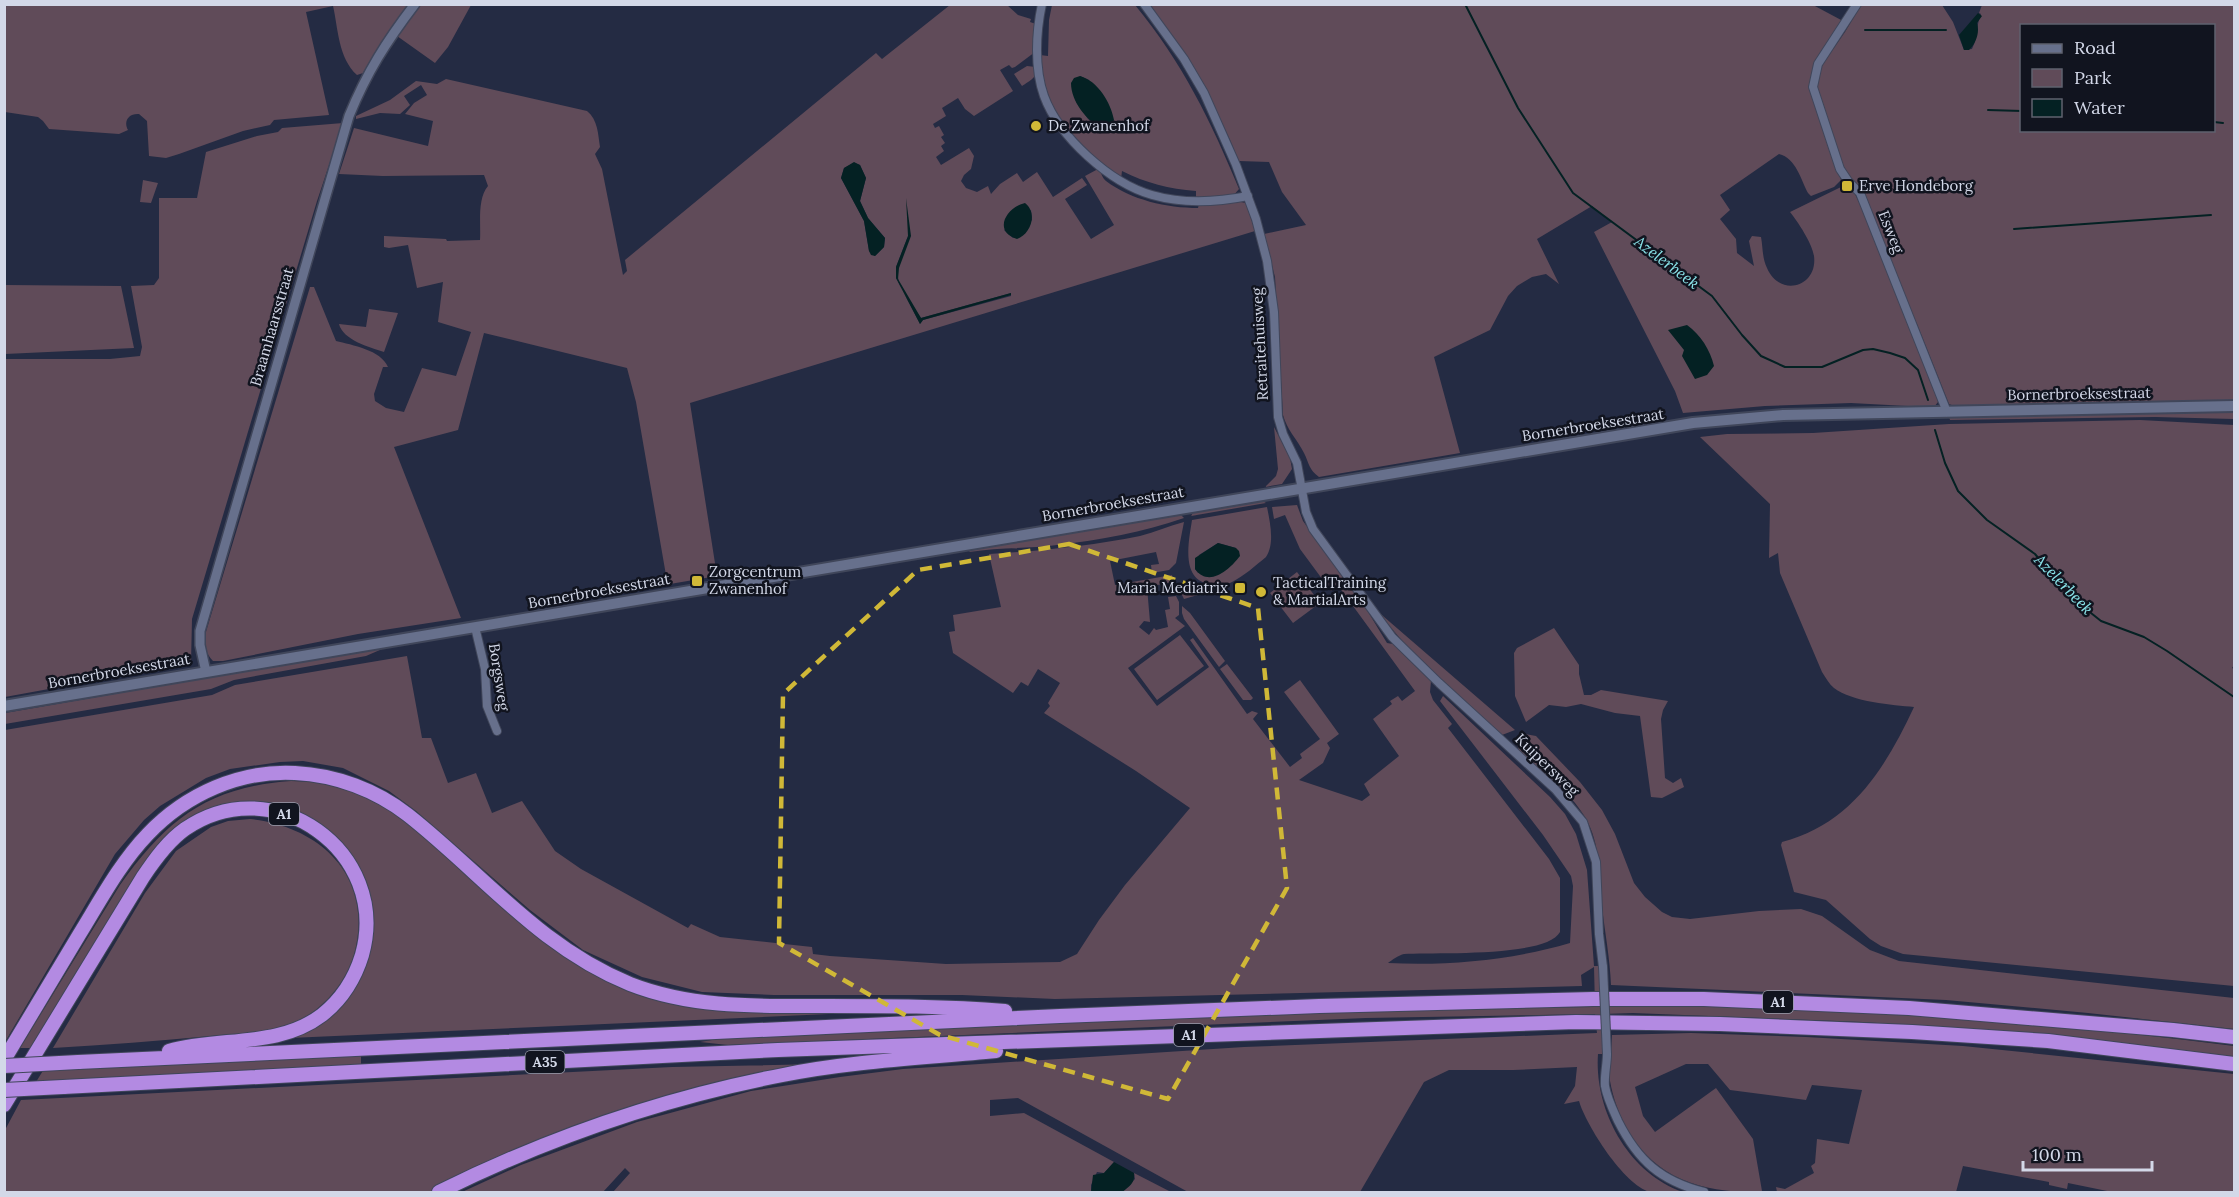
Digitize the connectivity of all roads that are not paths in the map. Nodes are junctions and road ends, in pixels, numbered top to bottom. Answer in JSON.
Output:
{"nodes":[{"id":1,"x":415,"y":4,"type":"edge"},
{"id":2,"x":1042,"y":4,"type":"edge"},
{"id":3,"x":1144,"y":4,"type":"edge"},
{"id":4,"x":1857,"y":4,"type":"edge"},
{"id":5,"x":1248,"y":196,"type":"junction"},
{"id":6,"x":2235,"y":406,"type":"edge"},
{"id":7,"x":1947,"y":412,"type":"junction"},
{"id":8,"x":1301,"y":488,"type":"junction"},
{"id":9,"x":475,"y":627,"type":"junction"},
{"id":10,"x":206,"y":672,"type":"junction"},
{"id":11,"x":4,"y":706,"type":"edge"},
{"id":12,"x":497,"y":731,"type":"dead end"},
{"id":13,"x":1060,"y":1016,"type":"junction"},
{"id":14,"x":2235,"y":1037,"type":"edge"},
{"id":15,"x":1026,"y":1041,"type":"junction"},
{"id":16,"x":147,"y":1058,"type":"junction"},
{"id":17,"x":4,"y":1060,"type":"edge"},
{"id":18,"x":2235,"y":1064,"type":"edge"},
{"id":19,"x":4,"y":1066,"type":"edge"},
{"id":20,"x":4,"y":1090,"type":"edge"},
{"id":21,"x":4,"y":1105,"type":"edge"},
{"id":22,"x":439,"y":1192,"type":"edge"},
{"id":23,"x":1704,"y":1192,"type":"edge"}],
"edges":[{"from":1,"to":10,"type":"street","name":"Braamhaarsstraat"},
{"from":2,"to":5,"type":"street"},
{"from":3,"to":5,"type":"street","name":"Retraitehuisweg"},
{"from":4,"to":7,"type":"street","name":"Esweg"},
{"from":5,"to":8,"type":"street","name":"Retraitehuisweg"},
{"from":6,"to":7,"type":"main road","name":"Bornerbroeksestraat"},
{"from":7,"to":8,"type":"main road","name":"Bornerbroeksestraat"},
{"from":8,"to":9,"type":"main road","name":"Bornerbroeksestraat"},
{"from":8,"to":23,"type":"street","name":"Kuipersweg","bridge":true},
{"from":9,"to":10,"type":"main road","name":"Bornerbroeksestraat"},
{"from":9,"to":12,"type":"street","name":"Borgsweg"},
{"from":10,"to":11,"type":"main road","name":"Bornerbroeksestraat"},
{"from":13,"to":14,"type":"highway","number":"A1"},
{"from":13,"to":16,"type":"highway","number":"A35"},
{"from":13,"to":17,"type":"highway","number":"A1"},
{"from":15,"to":18,"type":"highway","number":"A1"},
{"from":15,"to":20,"type":"highway","number":"A35","bridge":true},
{"from":15,"to":22,"type":"highway","number":"A1"},
{"from":16,"to":19,"type":"highway","number":"A35","bridge":true},
{"from":16,"to":21,"type":"highway","number":"A1"}]}
